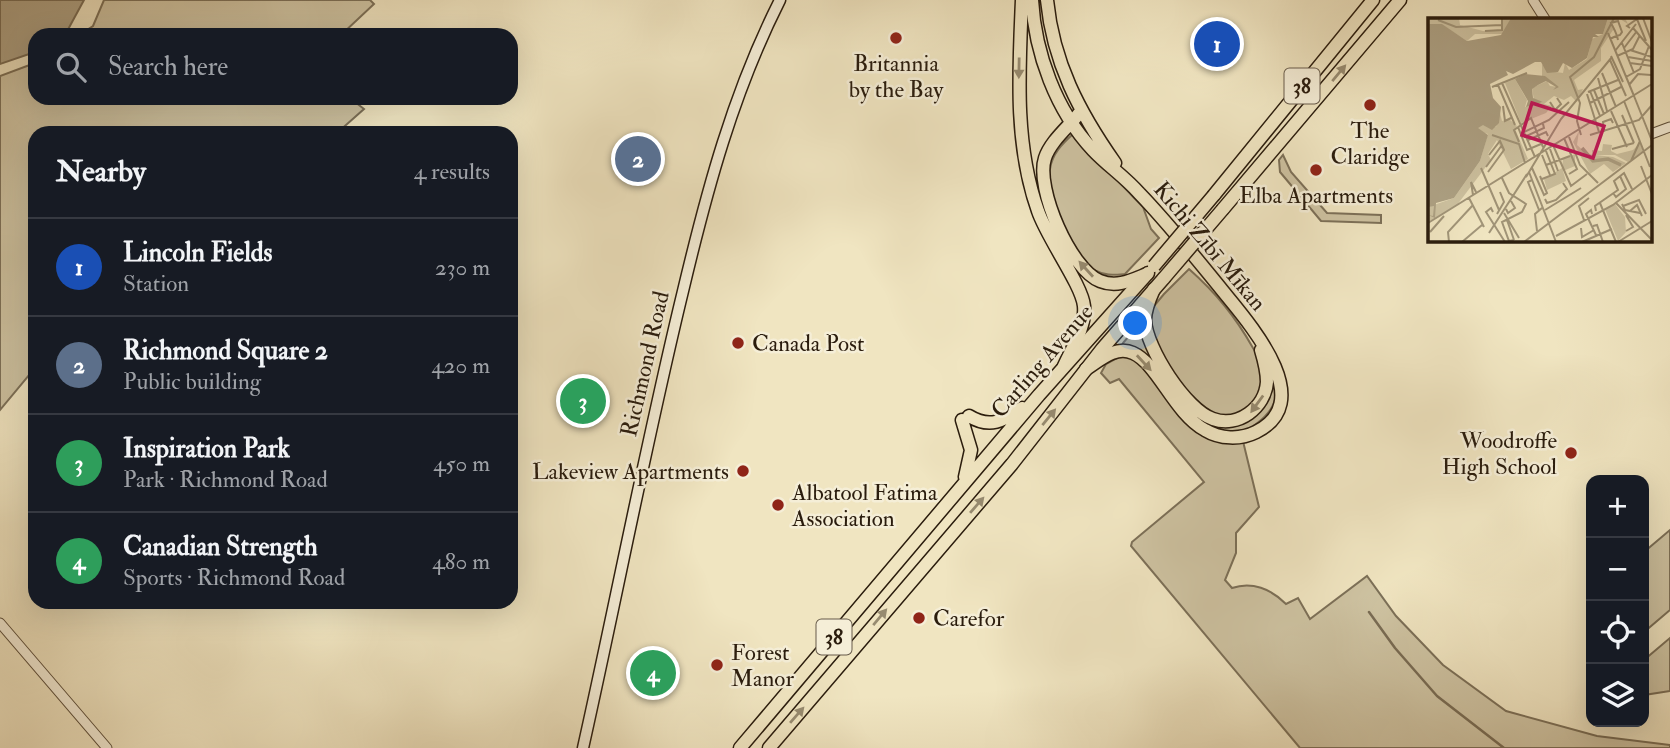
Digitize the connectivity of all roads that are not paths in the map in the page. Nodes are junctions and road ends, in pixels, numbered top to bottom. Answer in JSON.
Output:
{"nodes":[{"id":1,"x":780,"y":0,"type":"edge"},
{"id":2,"x":1022,"y":0,"type":"edge"},
{"id":3,"x":1032,"y":0,"type":"edge"},
{"id":4,"x":1046,"y":0,"type":"edge"},
{"id":5,"x":1373,"y":0,"type":"edge"},
{"id":6,"x":1401,"y":0,"type":"edge"},
{"id":7,"x":1532,"y":0,"type":"edge"},
{"id":8,"x":1544,"y":18,"type":"edge"},
{"id":9,"x":1081,"y":111,"type":"junction"},
{"id":10,"x":1072,"y":123,"type":"junction"},
{"id":11,"x":1670,"y":127,"type":"edge"},
{"id":12,"x":1652,"y":134,"type":"edge"},
{"id":13,"x":1127,"y":180,"type":"junction"},
{"id":14,"x":1151,"y":270,"type":"junction"},
{"id":15,"x":1154,"y":289,"type":"junction"},
{"id":16,"x":1258,"y":340,"type":"junction"},
{"id":17,"x":1064,"y":366,"type":"junction"},
{"id":18,"x":1086,"y":369,"type":"junction"},
{"id":19,"x":1039,"y":395,"type":"junction"},
{"id":20,"x":961,"y":487,"type":"junction"},
{"id":21,"x":0,"y":623,"type":"edge"},
{"id":22,"x":107,"y":748,"type":"edge"},
{"id":23,"x":583,"y":748,"type":"edge"},
{"id":24,"x":740,"y":748,"type":"edge"},
{"id":25,"x":769,"y":748,"type":"edge"}],
"edges":[{"from":1,"to":23,"type":"main road","name":"Richmond Road"},
{"from":2,"to":17,"type":"main road","one_way":true},
{"from":3,"to":10,"type":"main road","name":"Kichi Zībī Mīkan"},
{"from":4,"to":9,"type":"main road","name":"Kichi Zībī Mīkan"},
{"from":5,"to":14,"type":"main road","name":"Carling Avenue","number":"38","bridge":true},
{"from":15,"to":6,"type":"main road","name":"Carling Avenue","number":"38","one_way":true,"bridge":true},
{"from":7,"to":8,"type":"street"},
{"from":9,"to":10,"type":"main road"},
{"from":9,"to":13,"type":"main road","name":"Kichi Zībī Mīkan"},
{"from":10,"to":13,"type":"main road","name":"Kichi Zībī Mīkan"},
{"from":14,"to":10,"type":"main road","one_way":true},
{"from":11,"to":12,"type":"street"},
{"from":13,"to":16,"type":"main road","name":"Kichi Zībī Mīkan"},
{"from":14,"to":17,"type":"main road","name":"Carling Avenue","number":"38"},
{"from":16,"to":15,"type":"main road","one_way":true},
{"from":15,"to":18,"type":"main road","name":"Carling Avenue","number":"38"},
{"from":18,"to":16,"type":"main road","name":"Kichi Zībī Mīkan","one_way":true},
{"from":17,"to":19,"type":"main road","name":"Carling Avenue","number":"38"},
{"from":25,"to":18,"type":"main road","name":"Carling Avenue","number":"38","one_way":true},
{"from":19,"to":20,"type":"main road","name":"Carling Avenue","number":"38"},
{"from":19,"to":20,"type":"main road"},
{"from":20,"to":24,"type":"main road","name":"Carling Avenue","number":"38"},
{"from":21,"to":22,"type":"street"}]}
